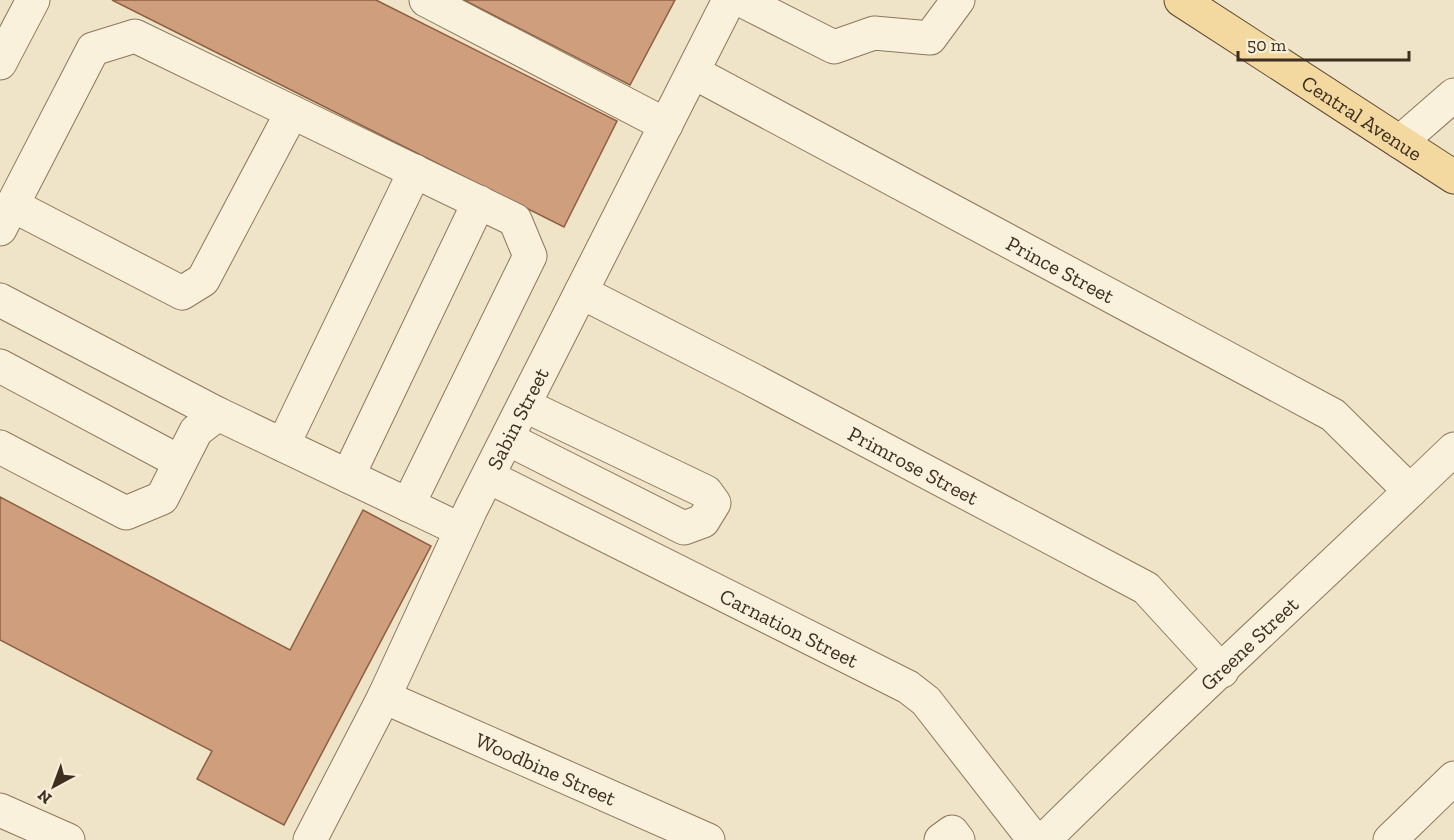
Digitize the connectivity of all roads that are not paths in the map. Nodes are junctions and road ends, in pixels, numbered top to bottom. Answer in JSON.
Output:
{"nodes":[{"id":1,"x":33,"y":0,"type":"edge"},
{"id":2,"x":426,"y":0,"type":"edge"},
{"id":3,"x":729,"y":0,"type":"edge"},
{"id":4,"x":741,"y":0,"type":"edge"},
{"id":5,"x":958,"y":0,"type":"edge"},
{"id":6,"x":1181,"y":0,"type":"edge"},
{"id":7,"x":0,"y":63,"type":"edge"},
{"id":8,"x":693,"y":72,"type":"junction"},
{"id":9,"x":1454,"y":95,"type":"edge"},
{"id":10,"x":292,"y":112,"type":"junction"},
{"id":11,"x":666,"y":125,"type":"junction"},
{"id":12,"x":1400,"y":142,"type":"junction"},
{"id":13,"x":415,"y":171,"type":"junction"},
{"id":14,"x":1454,"y":177,"type":"edge"},
{"id":15,"x":479,"y":202,"type":"junction"},
{"id":16,"x":6,"y":217,"type":"edge"},
{"id":17,"x":580,"y":292,"type":"junction"},
{"id":18,"x":0,"y":300,"type":"edge"},
{"id":19,"x":0,"y":366,"type":"edge"},
{"id":20,"x":524,"y":405,"type":"junction"},
{"id":21,"x":218,"y":414,"type":"junction"},
{"id":22,"x":508,"y":439,"type":"junction"},
{"id":23,"x":283,"y":445,"type":"junction"},
{"id":24,"x":0,"y":447,"type":"edge"},
{"id":25,"x":1454,"y":449,"type":"edge"},
{"id":26,"x":180,"y":462,"type":"junction"},
{"id":27,"x":348,"y":476,"type":"junction"},
{"id":28,"x":489,"y":477,"type":"junction"},
{"id":29,"x":1410,"y":491,"type":"junction"},
{"id":30,"x":408,"y":505,"type":"junction"},
{"id":31,"x":461,"y":530,"type":"junction"},
{"id":32,"x":1222,"y":670,"type":"junction"},
{"id":33,"x":384,"y":697,"type":"junction"},
{"id":34,"x":1454,"y":778,"type":"edge"},
{"id":35,"x":0,"y":810,"type":"edge"},
{"id":36,"x":1422,"y":828,"type":"edge"},
{"id":37,"x":68,"y":840,"type":"edge"},
{"id":38,"x":310,"y":840,"type":"edge"},
{"id":39,"x":708,"y":840,"type":"edge"},
{"id":40,"x":941,"y":840,"type":"edge"},
{"id":41,"x":958,"y":840,"type":"edge"},
{"id":42,"x":1042,"y":840,"type":"edge"},
{"id":43,"x":1390,"y":840,"type":"edge"}],
"edges":[{"from":1,"to":7,"type":"street"},
{"from":2,"to":11,"type":"street"},
{"from":3,"to":8,"type":"street","name":"Sabin Street"},
{"from":4,"to":5,"type":"street"},
{"from":6,"to":12,"type":"main road","name":"Central Avenue"},
{"from":8,"to":11,"type":"street","name":"Sabin Street"},
{"from":8,"to":29,"type":"street","name":"Prince Street"},
{"from":9,"to":12,"type":"street"},
{"from":10,"to":13,"type":"street"},
{"from":10,"to":16,"type":"street"},
{"from":10,"to":16,"type":"street"},
{"from":11,"to":17,"type":"street","name":"Sabin Street"},
{"from":12,"to":14,"type":"main road","name":"Central Avenue"},
{"from":13,"to":15,"type":"street"},
{"from":13,"to":23,"type":"street"},
{"from":15,"to":27,"type":"street"},
{"from":15,"to":30,"type":"street"},
{"from":17,"to":20,"type":"street","name":"Sabin Street"},
{"from":17,"to":32,"type":"street","name":"Primrose Street"},
{"from":18,"to":21,"type":"street"},
{"from":19,"to":26,"type":"street"},
{"from":20,"to":22,"type":"street","name":"Sabin Street"},
{"from":20,"to":22,"type":"street"},
{"from":21,"to":23,"type":"street"},
{"from":21,"to":26,"type":"street"},
{"from":22,"to":28,"type":"street","name":"Sabin Street"},
{"from":23,"to":27,"type":"street"},
{"from":24,"to":26,"type":"street"},
{"from":25,"to":29,"type":"street","name":"Greene Street"},
{"from":27,"to":30,"type":"street"},
{"from":28,"to":31,"type":"street","name":"Sabin Street"},
{"from":28,"to":42,"type":"street","name":"Carnation Street"},
{"from":29,"to":32,"type":"street","name":"Greene Street"},
{"from":30,"to":31,"type":"street"},
{"from":31,"to":33,"type":"street","name":"Sabin Street"},
{"from":32,"to":42,"type":"street","name":"Greene Street"},
{"from":33,"to":38,"type":"street","name":"Sabin Street"},
{"from":33,"to":39,"type":"street","name":"Woodbine Street"},
{"from":34,"to":36,"type":"street"},
{"from":35,"to":37,"type":"street"},
{"from":36,"to":43,"type":"street"},
{"from":40,"to":41,"type":"street"}]}
